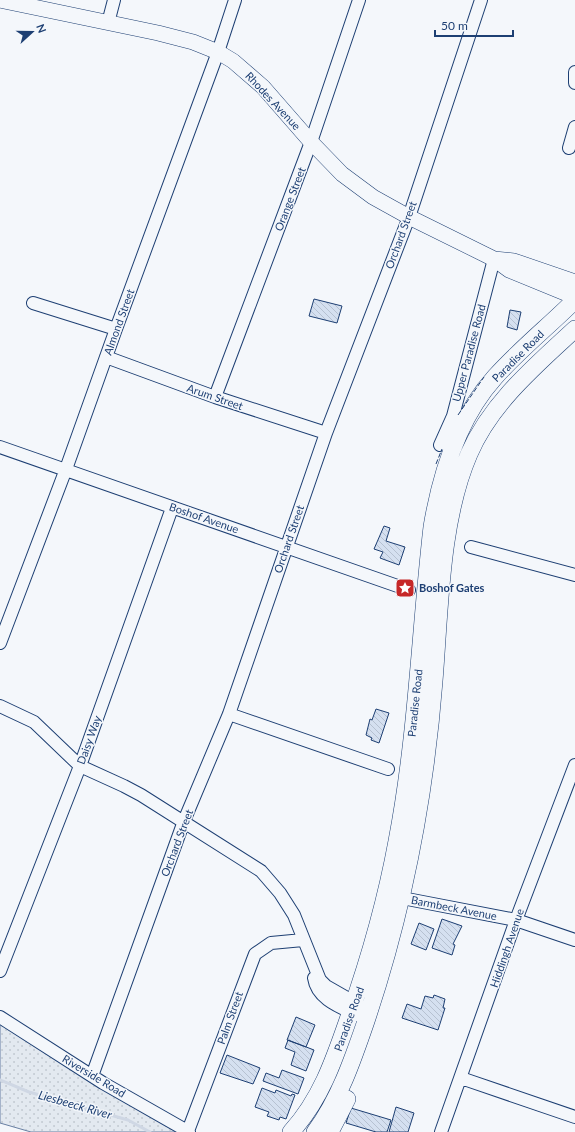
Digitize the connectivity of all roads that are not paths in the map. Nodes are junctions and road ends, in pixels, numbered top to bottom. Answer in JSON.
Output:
{"nodes":[{"id":1,"x":0,"y":0,"type":"edge"},
{"id":2,"x":114,"y":0,"type":"edge"},
{"id":3,"x":235,"y":0,"type":"edge"},
{"id":4,"x":359,"y":0,"type":"edge"},
{"id":5,"x":481,"y":0,"type":"edge"},
{"id":6,"x":108,"y":23,"type":"junction"},
{"id":7,"x":218,"y":52,"type":"junction"},
{"id":8,"x":575,"y":72,"type":"edge"},
{"id":9,"x":575,"y":83,"type":"edge"},
{"id":10,"x":575,"y":127,"type":"edge"},
{"id":11,"x":311,"y":142,"type":"junction"},
{"id":12,"x":569,"y":148,"type":"dead end"},
{"id":13,"x":409,"y":217,"type":"junction"},
{"id":14,"x":494,"y":258,"type":"junction"},
{"id":15,"x":575,"y":282,"type":"edge"},
{"id":16,"x":575,"y":299,"type":"edge"},
{"id":17,"x":33,"y":303,"type":"dead end"},
{"id":18,"x":116,"y":329,"type":"junction"},
{"id":19,"x":575,"y":329,"type":"edge"},
{"id":20,"x":106,"y":356,"type":"junction"},
{"id":21,"x":216,"y":397,"type":"junction"},
{"id":22,"x":326,"y":433,"type":"junction"},
{"id":23,"x":440,"y":445,"type":"dead end"},
{"id":24,"x":0,"y":447,"type":"edge"},
{"id":25,"x":66,"y":470,"type":"junction"},
{"id":26,"x":172,"y":508,"type":"junction"},
{"id":27,"x":286,"y":546,"type":"junction"},
{"id":28,"x":471,"y":547,"type":"dead end"},
{"id":29,"x":575,"y":575,"type":"edge"},
{"id":30,"x":409,"y":590,"type":"dead end"},
{"id":31,"x":0,"y":642,"type":"edge"},
{"id":32,"x":0,"y":706,"type":"edge"},
{"id":33,"x":229,"y":714,"type":"junction"},
{"id":34,"x":80,"y":766,"type":"junction"},
{"id":35,"x":575,"y":767,"type":"edge"},
{"id":36,"x":388,"y":769,"type":"dead end"},
{"id":37,"x":184,"y":821,"type":"junction"},
{"id":38,"x":402,"y":898,"type":"junction"},
{"id":39,"x":516,"y":920,"type":"junction"},
{"id":40,"x":303,"y":940,"type":"junction"},
{"id":41,"x":575,"y":940,"type":"edge"},
{"id":42,"x":0,"y":971,"type":"edge"},
{"id":43,"x":353,"y":1008,"type":"junction"},
{"id":44,"x":368,"y":1015,"type":"junction"},
{"id":45,"x":0,"y":1017,"type":"edge"},
{"id":46,"x":357,"y":1046,"type":"junction"},
{"id":47,"x":92,"y":1076,"type":"junction"},
{"id":48,"x":461,"y":1078,"type":"junction"},
{"id":49,"x":575,"y":1117,"type":"edge"},
{"id":50,"x":189,"y":1132,"type":"edge"},
{"id":51,"x":292,"y":1132,"type":"edge"},
{"id":52,"x":315,"y":1132,"type":"edge"},
{"id":53,"x":330,"y":1132,"type":"edge"},
{"id":54,"x":441,"y":1132,"type":"edge"}],
"edges":[{"from":1,"to":6,"type":"main road","name":"Rhodes Avenue"},
{"from":2,"to":6,"type":"street"},
{"from":3,"to":7,"type":"street","name":"Almond Street"},
{"from":4,"to":11,"type":"street","name":"Orange Street"},
{"from":5,"to":13,"type":"street","name":"Orchard Street"},
{"from":6,"to":7,"type":"main road","name":"Rhodes Avenue"},
{"from":7,"to":11,"type":"main road","name":"Rhodes Avenue"},
{"from":7,"to":18,"type":"street","name":"Almond Street"},
{"from":8,"to":9,"type":"street"},
{"from":10,"to":12,"type":"street"},
{"from":11,"to":13,"type":"main road","name":"Rhodes Avenue"},
{"from":11,"to":21,"type":"street","name":"Orange Street"},
{"from":13,"to":14,"type":"main road","name":"Rhodes Avenue"},
{"from":13,"to":22,"type":"street","name":"Orchard Street"},
{"from":14,"to":15,"type":"main road","name":"Rhodes Avenue"},
{"from":14,"to":16,"type":"main road","name":"Rhodes Avenue"},
{"from":14,"to":23,"type":"street","name":"Upper Paradise Road"},
{"from":16,"to":43,"type":"highway","name":"Paradise Road"},
{"from":17,"to":18,"type":"street"},
{"from":18,"to":20,"type":"street","name":"Almond Street"},
{"from":19,"to":38,"type":"highway","name":"Paradise Road"},
{"from":20,"to":21,"type":"street","name":"Arum Street"},
{"from":20,"to":25,"type":"street","name":"Almond Street"},
{"from":21,"to":22,"type":"street","name":"Arum Street"},
{"from":22,"to":27,"type":"street","name":"Orchard Street"},
{"from":24,"to":25,"type":"street","name":"Boshof Avenue"},
{"from":25,"to":26,"type":"street","name":"Boshof Avenue"},
{"from":25,"to":31,"type":"street","name":"Almond Street"},
{"from":26,"to":27,"type":"street","name":"Boshof Avenue"},
{"from":26,"to":34,"type":"street","name":"Daisy Way"},
{"from":27,"to":30,"type":"street","name":"Boshof Avenue"},
{"from":27,"to":33,"type":"street","name":"Orchard Street"},
{"from":28,"to":29,"type":"street"},
{"from":32,"to":34,"type":"street"},
{"from":33,"to":36,"type":"street"},
{"from":33,"to":37,"type":"street","name":"Orchard Street"},
{"from":34,"to":37,"type":"street"},
{"from":34,"to":42,"type":"street","name":"Daisy Way"},
{"from":35,"to":39,"type":"street","name":"Hiddingh Avenue"},
{"from":37,"to":40,"type":"street"},
{"from":37,"to":47,"type":"street","name":"Orchard Street"},
{"from":38,"to":39,"type":"street","name":"Barmbeck Avenue"},
{"from":38,"to":44,"type":"highway","name":"Paradise Road"},
{"from":39,"to":41,"type":"street","name":"Barmbeck Avenue"},
{"from":39,"to":48,"type":"street","name":"Hiddingh Avenue"},
{"from":40,"to":43,"type":"street"},
{"from":40,"to":50,"type":"street","name":"Palm Street"},
{"from":43,"to":44,"type":"street"},
{"from":43,"to":51,"type":"highway","name":"Paradise Road"},
{"from":44,"to":46,"type":"highway","name":"Paradise Road"},
{"from":45,"to":47,"type":"street","name":"Riverside Road"},
{"from":46,"to":52,"type":"highway","name":"Paradise Road"},
{"from":46,"to":53,"type":"highway"},
{"from":47,"to":50,"type":"street","name":"Riverside Road"},
{"from":48,"to":49,"type":"street"},
{"from":48,"to":54,"type":"street","name":"Hiddingh Avenue"}]}
